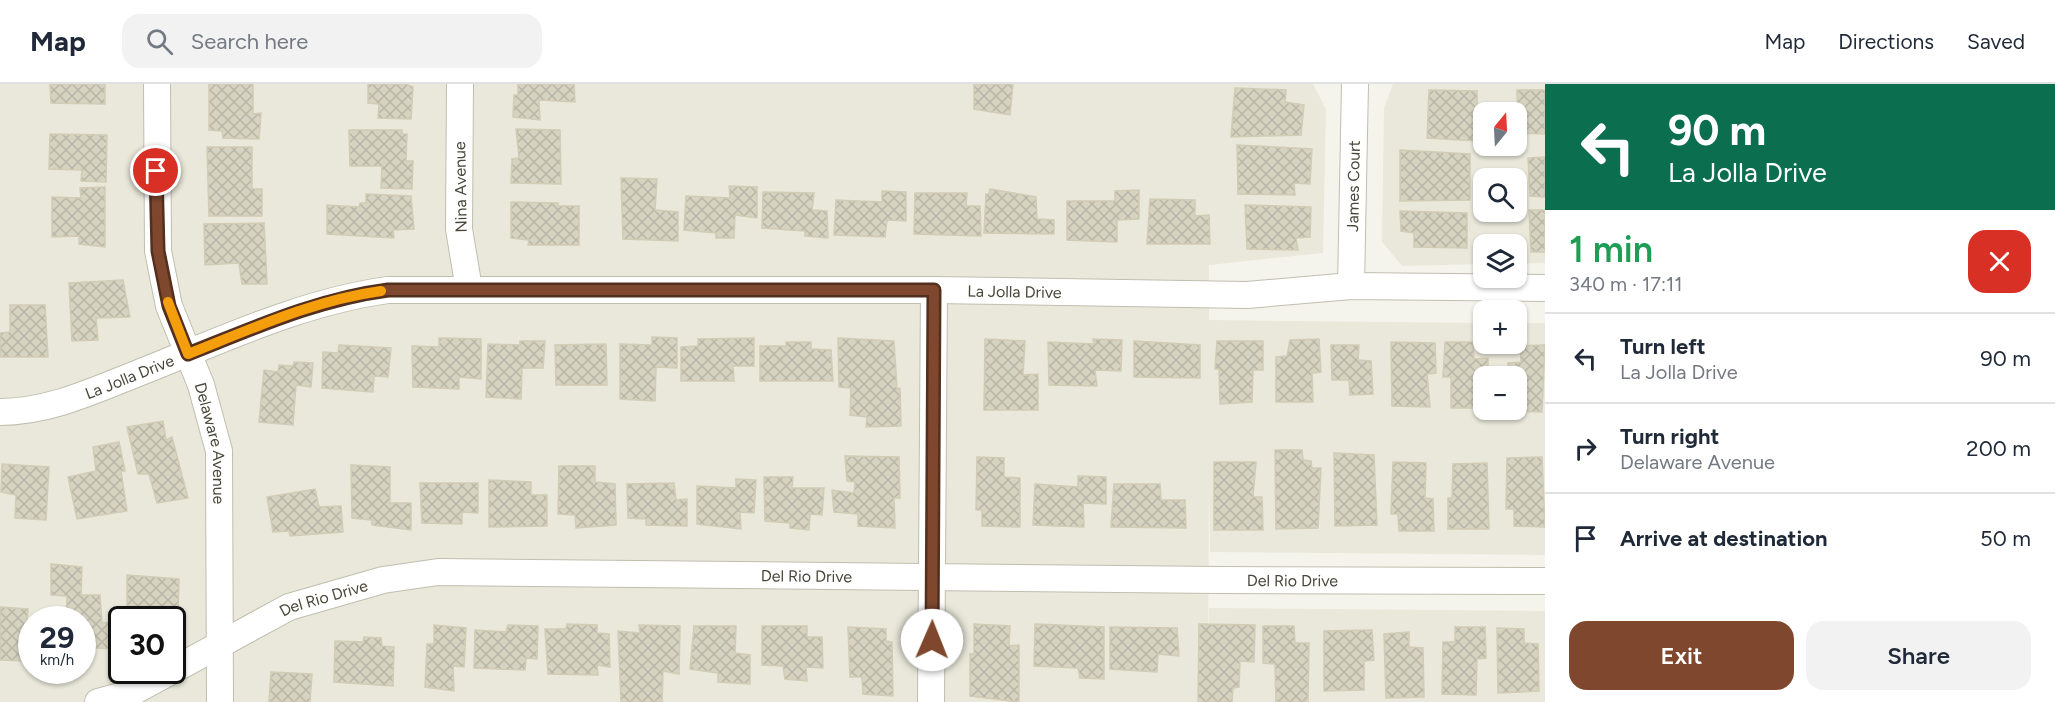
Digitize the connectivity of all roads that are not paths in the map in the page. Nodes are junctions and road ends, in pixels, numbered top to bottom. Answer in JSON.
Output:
{"nodes":[{"id":1,"x":157,"y":84,"type":"edge"},
{"id":2,"x":460,"y":84,"type":"edge"},
{"id":3,"x":1355,"y":84,"type":"edge"},
{"id":4,"x":1351,"y":286,"type":"junction"},
{"id":5,"x":1545,"y":288,"type":"edge"},
{"id":6,"x":469,"y":289,"type":"junction"},
{"id":7,"x":934,"y":290,"type":"junction"},
{"id":8,"x":188,"y":354,"type":"junction"},
{"id":9,"x":0,"y":412,"type":"edge"},
{"id":10,"x":933,"y":577,"type":"junction"},
{"id":11,"x":1545,"y":581,"type":"edge"},
{"id":12,"x":220,"y":645,"type":"junction"},
{"id":13,"x":98,"y":702,"type":"edge"},
{"id":14,"x":220,"y":702,"type":"edge"},
{"id":15,"x":932,"y":702,"type":"edge"}],
"edges":[{"from":1,"to":8,"type":"street","name":"Delaware Avenue"},
{"from":2,"to":6,"type":"street","name":"Nina Avenue"},
{"from":3,"to":4,"type":"street","name":"James Court"},
{"from":4,"to":5,"type":"street","name":"La Jolla Drive"},
{"from":4,"to":7,"type":"street","name":"La Jolla Drive"},
{"from":6,"to":7,"type":"street","name":"La Jolla Drive"},
{"from":6,"to":8,"type":"street","name":"La Jolla Drive"},
{"from":7,"to":10,"type":"street"},
{"from":8,"to":9,"type":"street","name":"La Jolla Drive"},
{"from":8,"to":12,"type":"street","name":"Delaware Avenue"},
{"from":10,"to":11,"type":"street","name":"Del Rio Drive"},
{"from":10,"to":12,"type":"street","name":"Del Rio Drive"},
{"from":10,"to":15,"type":"street"},
{"from":12,"to":13,"type":"street","name":"Del Rio Drive"},
{"from":12,"to":14,"type":"street","name":"Delaware Avenue"}]}
